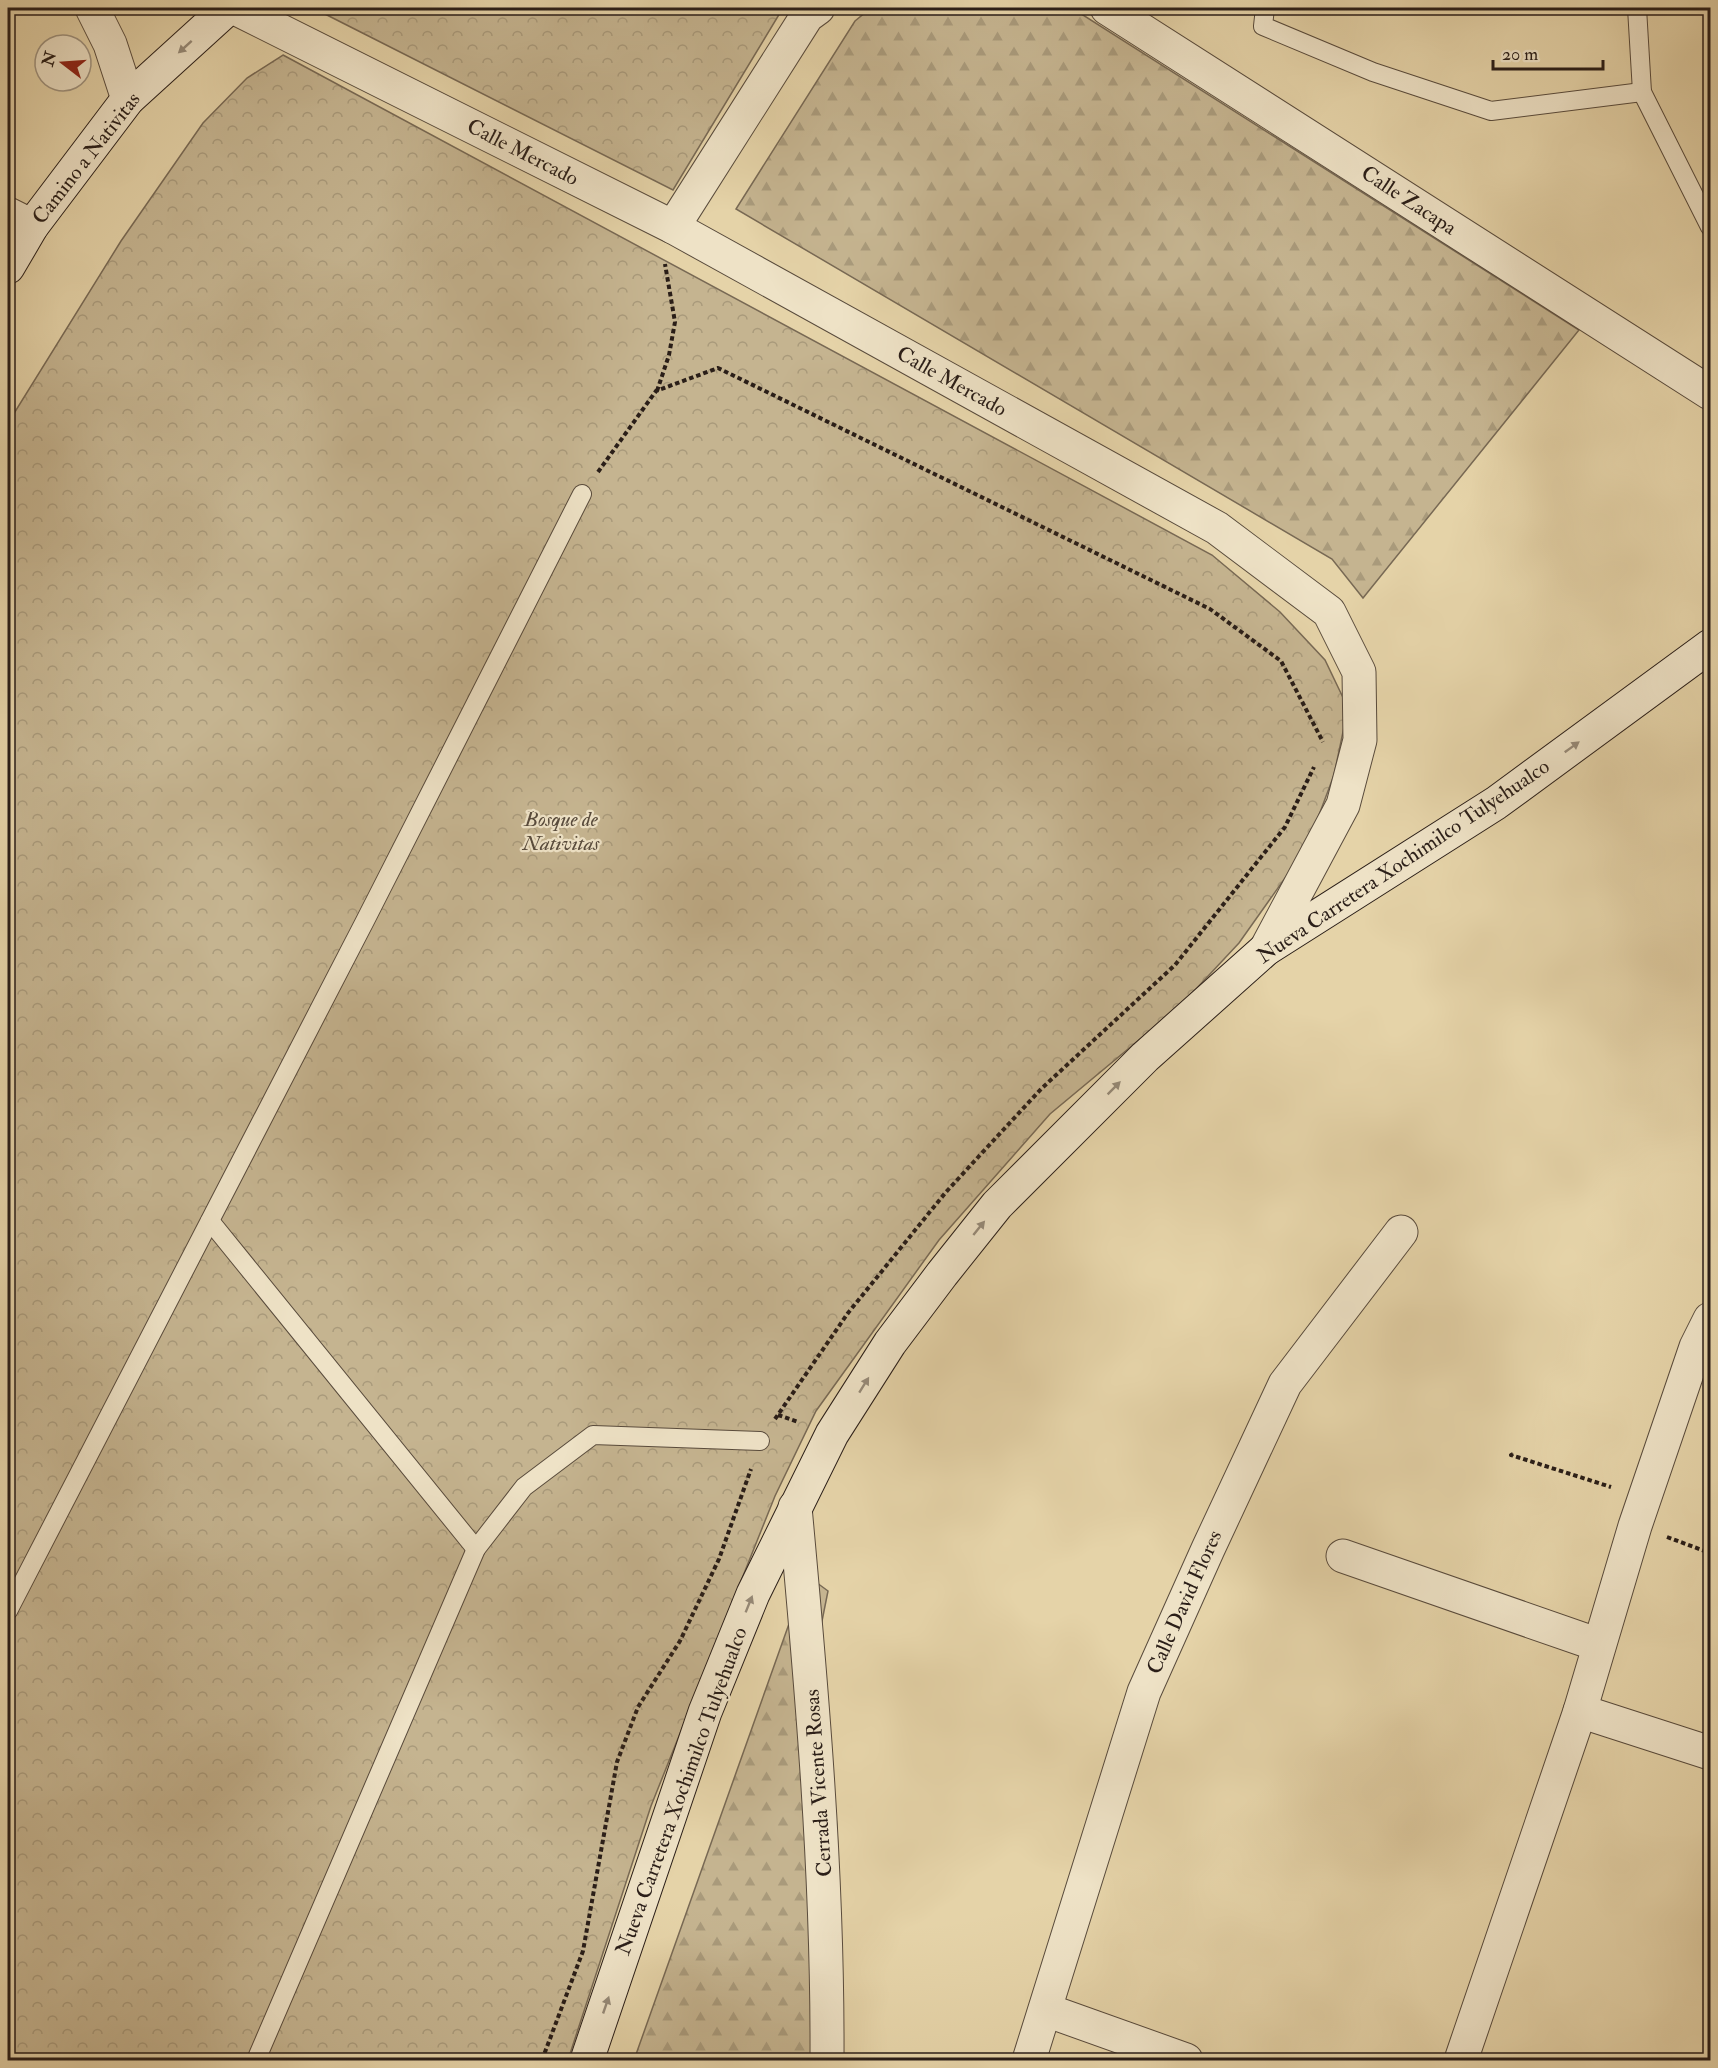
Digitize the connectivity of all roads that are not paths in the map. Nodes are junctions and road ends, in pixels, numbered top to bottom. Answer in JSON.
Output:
{"nodes":[{"id":1,"x":92,"y":8,"type":"edge"},
{"id":2,"x":228,"y":8,"type":"edge"},
{"id":3,"x":235,"y":8,"type":"edge"},
{"id":4,"x":818,"y":8,"type":"edge"},
{"id":5,"x":1107,"y":8,"type":"edge"},
{"id":6,"x":1265,"y":8,"type":"edge"},
{"id":7,"x":1637,"y":8,"type":"edge"},
{"id":8,"x":1642,"y":93,"type":"junction"},
{"id":9,"x":128,"y":99,"type":"junction"},
{"id":10,"x":20,"y":220,"type":"edge"},
{"id":11,"x":673,"y":227,"type":"junction"},
{"id":12,"x":1710,"y":227,"type":"edge"},
{"id":13,"x":8,"y":267,"type":"edge"},
{"id":14,"x":1710,"y":393,"type":"edge"},
{"id":15,"x":582,"y":494,"type":"road end"},
{"id":16,"x":1710,"y":646,"type":"edge"},
{"id":17,"x":1266,"y":949,"type":"junction"},
{"id":18,"x":210,"y":1221,"type":"junction"},
{"id":19,"x":1401,"y":1232,"type":"dead end"},
{"id":20,"x":1710,"y":1319,"type":"edge"},
{"id":21,"x":760,"y":1441,"type":"road end"},
{"id":22,"x":795,"y":1507,"type":"junction"},
{"id":23,"x":476,"y":1549,"type":"junction"},
{"id":24,"x":1343,"y":1556,"type":"dead end"},
{"id":25,"x":8,"y":1611,"type":"edge"},
{"id":26,"x":1599,"y":1645,"type":"junction"},
{"id":27,"x":1580,"y":1711,"type":"junction"},
{"id":28,"x":1710,"y":1754,"type":"edge"},
{"id":29,"x":1046,"y":2010,"type":"junction"},
{"id":30,"x":256,"y":2061,"type":"edge"},
{"id":31,"x":587,"y":2061,"type":"edge"},
{"id":32,"x":827,"y":2061,"type":"edge"},
{"id":33,"x":1029,"y":2061,"type":"edge"},
{"id":34,"x":1186,"y":2061,"type":"edge"},
{"id":35,"x":1461,"y":2061,"type":"edge"}],
"edges":[{"from":1,"to":9,"type":"street"},
{"from":2,"to":9,"type":"street","name":"Camino a Nativitas","one_way":true},
{"from":3,"to":11,"type":"street","name":"Calle Mercado"},
{"from":4,"to":11,"type":"street"},
{"from":5,"to":14,"type":"street","name":"Calle Zacapa"},
{"from":6,"to":8,"type":"lane"},
{"from":7,"to":8,"type":"lane"},
{"from":8,"to":12,"type":"lane"},
{"from":9,"to":10,"type":"street","name":"Camino a Nativitas"},
{"from":10,"to":13,"type":"street","name":"Camino a Nativitas"},
{"from":11,"to":17,"type":"street","name":"Calle Mercado"},
{"from":15,"to":18,"type":"lane"},
{"from":17,"to":16,"type":"street","name":"Nueva Carretera Xochimilco Tulyehualco","one_way":true},
{"from":22,"to":17,"type":"street","name":"Nueva Carretera Xochimilco Tulyehualco","one_way":true},
{"from":18,"to":23,"type":"lane"},
{"from":18,"to":25,"type":"lane"},
{"from":19,"to":29,"type":"street","name":"Calle David Flores"},
{"from":20,"to":26,"type":"street"},
{"from":21,"to":23,"type":"lane"},
{"from":31,"to":22,"type":"street","name":"Nueva Carretera Xochimilco Tulyehualco","one_way":true},
{"from":22,"to":32,"type":"street","name":"Cerrada Vicente Rosas"},
{"from":23,"to":30,"type":"lane"},
{"from":24,"to":26,"type":"street"},
{"from":26,"to":27,"type":"street"},
{"from":27,"to":28,"type":"street"},
{"from":27,"to":35,"type":"street"},
{"from":29,"to":33,"type":"street","name":"Calle David Flores"},
{"from":29,"to":34,"type":"street"}]}
